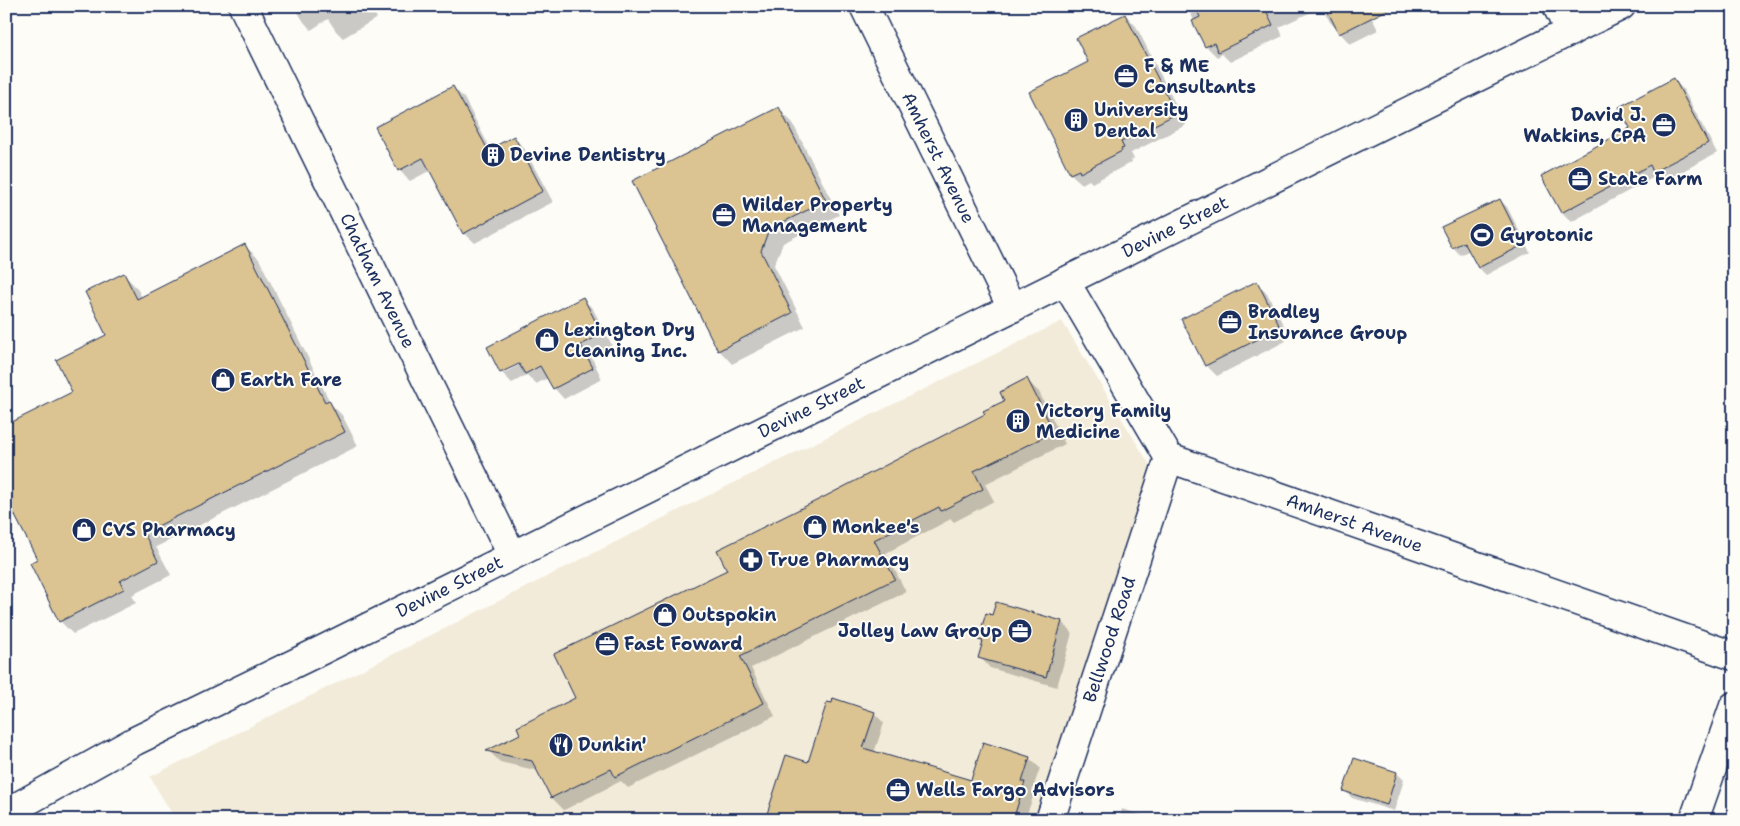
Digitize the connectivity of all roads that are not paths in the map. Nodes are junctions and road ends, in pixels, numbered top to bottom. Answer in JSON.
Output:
{"nodes":[{"id":1,"x":242,"y":6,"type":"edge"},
{"id":2,"x":864,"y":6,"type":"edge"},
{"id":3,"x":1557,"y":6,"type":"edge"},
{"id":4,"x":1621,"y":6,"type":"edge"},
{"id":5,"x":1570,"y":32,"type":"junction"},
{"id":6,"x":1065,"y":282,"type":"junction"},
{"id":7,"x":1012,"y":308,"type":"junction"},
{"id":8,"x":1168,"y":458,"type":"junction"},
{"id":9,"x":512,"y":555,"type":"junction"},
{"id":10,"x":1734,"y":656,"type":"edge"},
{"id":11,"x":1734,"y":706,"type":"edge"},
{"id":12,"x":6,"y":813,"type":"edge"},
{"id":13,"x":1050,"y":820,"type":"edge"},
{"id":14,"x":1694,"y":820,"type":"edge"}],
"edges":[{"from":1,"to":9,"type":"street","name":"Chatham Avenue"},
{"from":2,"to":7,"type":"street","name":"Amherst Avenue"},
{"from":3,"to":5,"type":"street"},
{"from":4,"to":5,"type":"street","name":"Devine Street"},
{"from":5,"to":6,"type":"street","name":"Devine Street"},
{"from":6,"to":7,"type":"street","name":"Devine Street"},
{"from":6,"to":8,"type":"street"},
{"from":7,"to":9,"type":"street","name":"Devine Street"},
{"from":8,"to":10,"type":"street","name":"Amherst Avenue"},
{"from":8,"to":13,"type":"street","name":"Bellwood Road"},
{"from":9,"to":12,"type":"street","name":"Devine Street"},
{"from":11,"to":14,"type":"street"}]}
